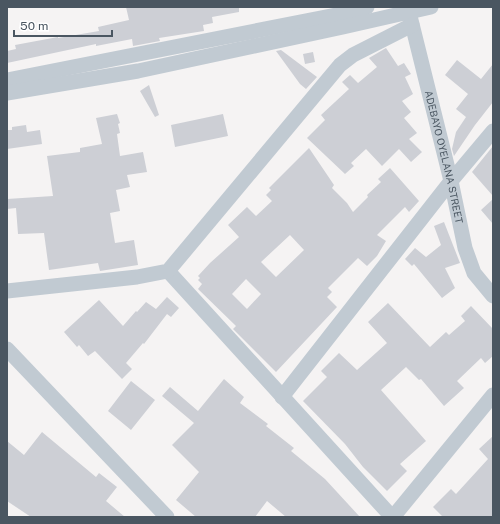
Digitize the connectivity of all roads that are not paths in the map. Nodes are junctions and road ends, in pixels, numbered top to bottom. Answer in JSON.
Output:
{"nodes":[{"id":1,"x":366,"y":7,"type":"edge"},
{"id":2,"x":431,"y":7,"type":"edge"},
{"id":3,"x":410,"y":18,"type":"junction"},
{"id":4,"x":68,"y":75,"type":"junction"},
{"id":5,"x":7,"y":80,"type":"edge"},
{"id":6,"x":7,"y":93,"type":"edge"},
{"id":7,"x":493,"y":131,"type":"edge"},
{"id":8,"x":451,"y":181,"type":"junction"},
{"id":9,"x":168,"y":271,"type":"junction"},
{"id":10,"x":7,"y":291,"type":"edge"},
{"id":11,"x":493,"y":296,"type":"edge"},
{"id":12,"x":7,"y":349,"type":"edge"},
{"id":13,"x":493,"y":395,"type":"edge"},
{"id":14,"x":282,"y":397,"type":"junction"},
{"id":15,"x":167,"y":517,"type":"edge"},
{"id":16,"x":392,"y":517,"type":"edge"}],
"edges":[{"from":1,"to":4,"type":"street"},
{"from":2,"to":3,"type":"street"},
{"from":3,"to":4,"type":"street"},
{"from":3,"to":8,"type":"street","name":"ADEBAYO OYELANA STREET"},
{"from":3,"to":9,"type":"street"},
{"from":4,"to":5,"type":"street"},
{"from":4,"to":6,"type":"street"},
{"from":7,"to":8,"type":"street"},
{"from":8,"to":11,"type":"street","name":"ADEBAYO OYELANA STREET"},
{"from":8,"to":14,"type":"street"},
{"from":9,"to":10,"type":"street"},
{"from":9,"to":14,"type":"street"},
{"from":12,"to":15,"type":"street"},
{"from":13,"to":16,"type":"street"},
{"from":14,"to":16,"type":"street"}]}
